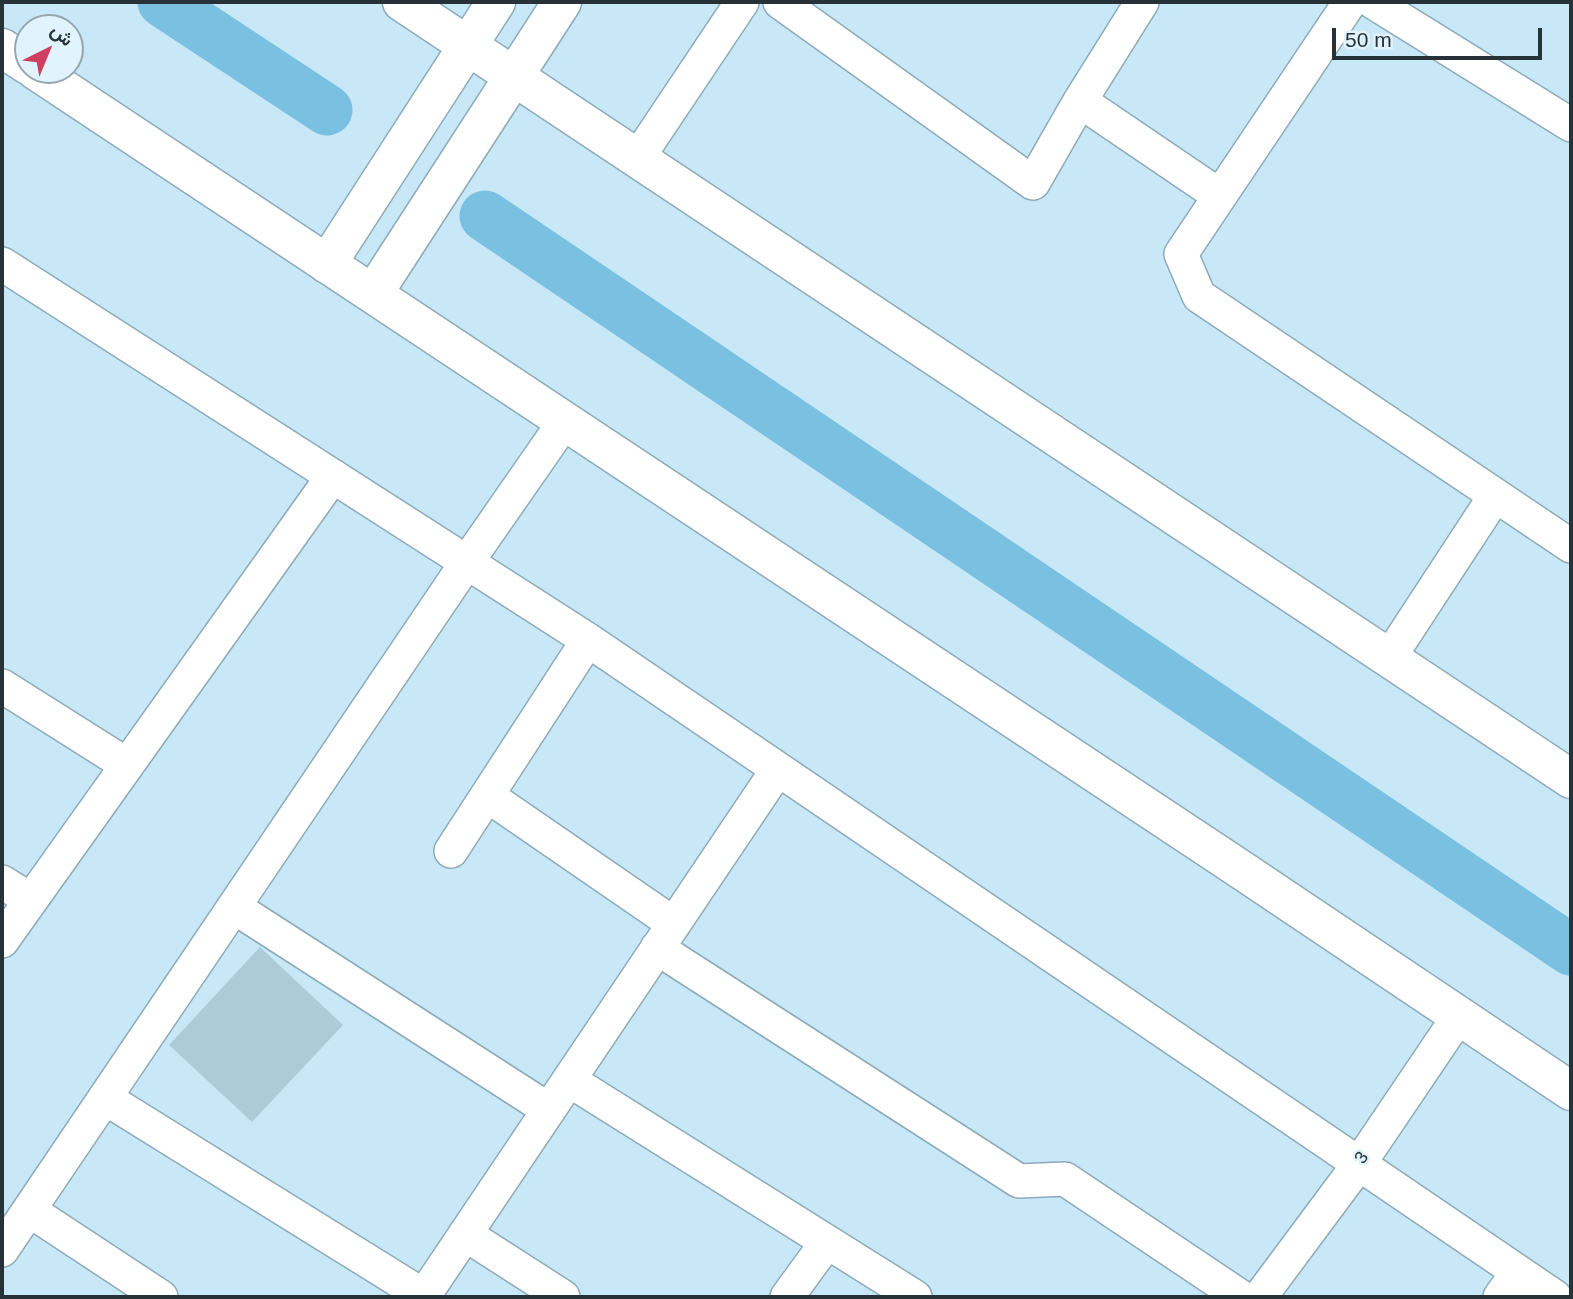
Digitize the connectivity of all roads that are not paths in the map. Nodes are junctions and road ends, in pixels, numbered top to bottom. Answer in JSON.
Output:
{"nodes":[{"id":1,"x":402,"y":2,"type":"edge"},
{"id":2,"x":496,"y":2,"type":"edge"},
{"id":3,"x":562,"y":2,"type":"edge"},
{"id":4,"x":742,"y":2,"type":"edge"},
{"id":5,"x":779,"y":2,"type":"edge"},
{"id":6,"x":1350,"y":2,"type":"edge"},
{"id":7,"x":1373,"y":2,"type":"edge"},
{"id":8,"x":1131,"y":6,"type":"edge"},
{"id":9,"x":466,"y":45,"type":"junction"},
{"id":10,"x":514,"y":78,"type":"junction"},
{"id":11,"x":56,"y":84,"type":"edge"},
{"id":12,"x":1080,"y":101,"type":"junction"},
{"id":13,"x":1571,"y":125,"type":"edge"},
{"id":14,"x":637,"y":159,"type":"junction"},
{"id":15,"x":1220,"y":196,"type":"junction"},
{"id":16,"x":2,"y":264,"type":"edge"},
{"id":17,"x":327,"y":264,"type":"junction"},
{"id":18,"x":373,"y":294,"type":"junction"},
{"id":19,"x":565,"y":421,"type":"junction"},
{"id":20,"x":332,"y":476,"type":"junction"},
{"id":21,"x":1495,"y":496,"type":"junction"},
{"id":22,"x":1568,"y":536,"type":"edge"},
{"id":23,"x":467,"y":562,"type":"junction"},
{"id":24,"x":588,"y":640,"type":"junction"},
{"id":25,"x":1390,"y":658,"type":"junction"},
{"id":26,"x":2,"y":686,"type":"edge"},
{"id":27,"x":127,"y":765,"type":"junction"},
{"id":28,"x":778,"y":769,"type":"junction"},
{"id":29,"x":1571,"y":779,"type":"edge"},
{"id":30,"x":488,"y":796,"type":"junction"},
{"id":31,"x":451,"y":851,"type":"dead end"},
{"id":32,"x":2,"y":882,"type":"edge"},
{"id":33,"x":31,"y":900,"type":"junction"},
{"id":34,"x":234,"y":907,"type":"junction"},
{"id":35,"x":665,"y":936,"type":"junction"},
{"id":36,"x":2,"y":941,"type":"edge"},
{"id":37,"x":1459,"y":1016,"type":"junction"},
{"id":38,"x":569,"y":1080,"type":"junction"},
{"id":39,"x":1571,"y":1091,"type":"edge"},
{"id":40,"x":105,"y":1098,"type":"junction"},
{"id":41,"x":549,"y":1110,"type":"junction"},
{"id":42,"x":1359,"y":1164,"type":"junction"},
{"id":43,"x":29,"y":1210,"type":"junction"},
{"id":44,"x":465,"y":1234,"type":"junction"},
{"id":45,"x":827,"y":1242,"type":"junction"},
{"id":46,"x":2,"y":1250,"type":"edge"},
{"id":47,"x":1509,"y":1284,"type":"edge"},
{"id":48,"x":161,"y":1297,"type":"edge"},
{"id":49,"x":424,"y":1297,"type":"edge"},
{"id":50,"x":563,"y":1297,"type":"edge"},
{"id":51,"x":787,"y":1297,"type":"edge"},
{"id":52,"x":915,"y":1297,"type":"edge"},
{"id":53,"x":1241,"y":1297,"type":"edge"},
{"id":54,"x":1260,"y":1297,"type":"edge"},
{"id":55,"x":1555,"y":1297,"type":"edge"}],
"edges":[{"from":1,"to":9,"type":"street"},
{"from":2,"to":9,"type":"street"},
{"from":3,"to":10,"type":"street"},
{"from":4,"to":14,"type":"street"},
{"from":5,"to":12,"type":"street"},
{"from":6,"to":15,"type":"street"},
{"from":7,"to":13,"type":"street"},
{"from":8,"to":12,"type":"street"},
{"from":9,"to":10,"type":"street"},
{"from":9,"to":17,"type":"street"},
{"from":10,"to":14,"type":"street"},
{"from":10,"to":18,"type":"street"},
{"from":11,"to":17,"type":"street"},
{"from":12,"to":15,"type":"street"},
{"from":14,"to":25,"type":"street"},
{"from":15,"to":21,"type":"street"},
{"from":16,"to":20,"type":"street"},
{"from":17,"to":18,"type":"street"},
{"from":18,"to":19,"type":"street"},
{"from":19,"to":23,"type":"street"},
{"from":19,"to":37,"type":"street"},
{"from":20,"to":23,"type":"street"},
{"from":20,"to":27,"type":"street"},
{"from":21,"to":22,"type":"street"},
{"from":21,"to":25,"type":"street"},
{"from":23,"to":24,"type":"street"},
{"from":23,"to":34,"type":"street"},
{"from":24,"to":28,"type":"street"},
{"from":24,"to":30,"type":"street"},
{"from":25,"to":29,"type":"street"},
{"from":26,"to":27,"type":"street"},
{"from":27,"to":33,"type":"street"},
{"from":28,"to":35,"type":"street"},
{"from":28,"to":42,"type":"street"},
{"from":30,"to":31,"type":"street"},
{"from":30,"to":35,"type":"street"},
{"from":32,"to":33,"type":"street"},
{"from":33,"to":36,"type":"street"},
{"from":34,"to":40,"type":"street"},
{"from":34,"to":41,"type":"street"},
{"from":35,"to":38,"type":"street"},
{"from":35,"to":53,"type":"street"},
{"from":37,"to":39,"type":"street"},
{"from":37,"to":42,"type":"street","name":"3"},
{"from":38,"to":41,"type":"street"},
{"from":38,"to":45,"type":"street"},
{"from":40,"to":43,"type":"street"},
{"from":40,"to":49,"type":"street"},
{"from":41,"to":44,"type":"street"},
{"from":42,"to":47,"type":"street"},
{"from":42,"to":54,"type":"street","name":"3"},
{"from":43,"to":46,"type":"street"},
{"from":43,"to":48,"type":"street"},
{"from":44,"to":49,"type":"street"},
{"from":44,"to":50,"type":"street"},
{"from":45,"to":51,"type":"street"},
{"from":45,"to":52,"type":"street"},
{"from":47,"to":55,"type":"street"}]}
